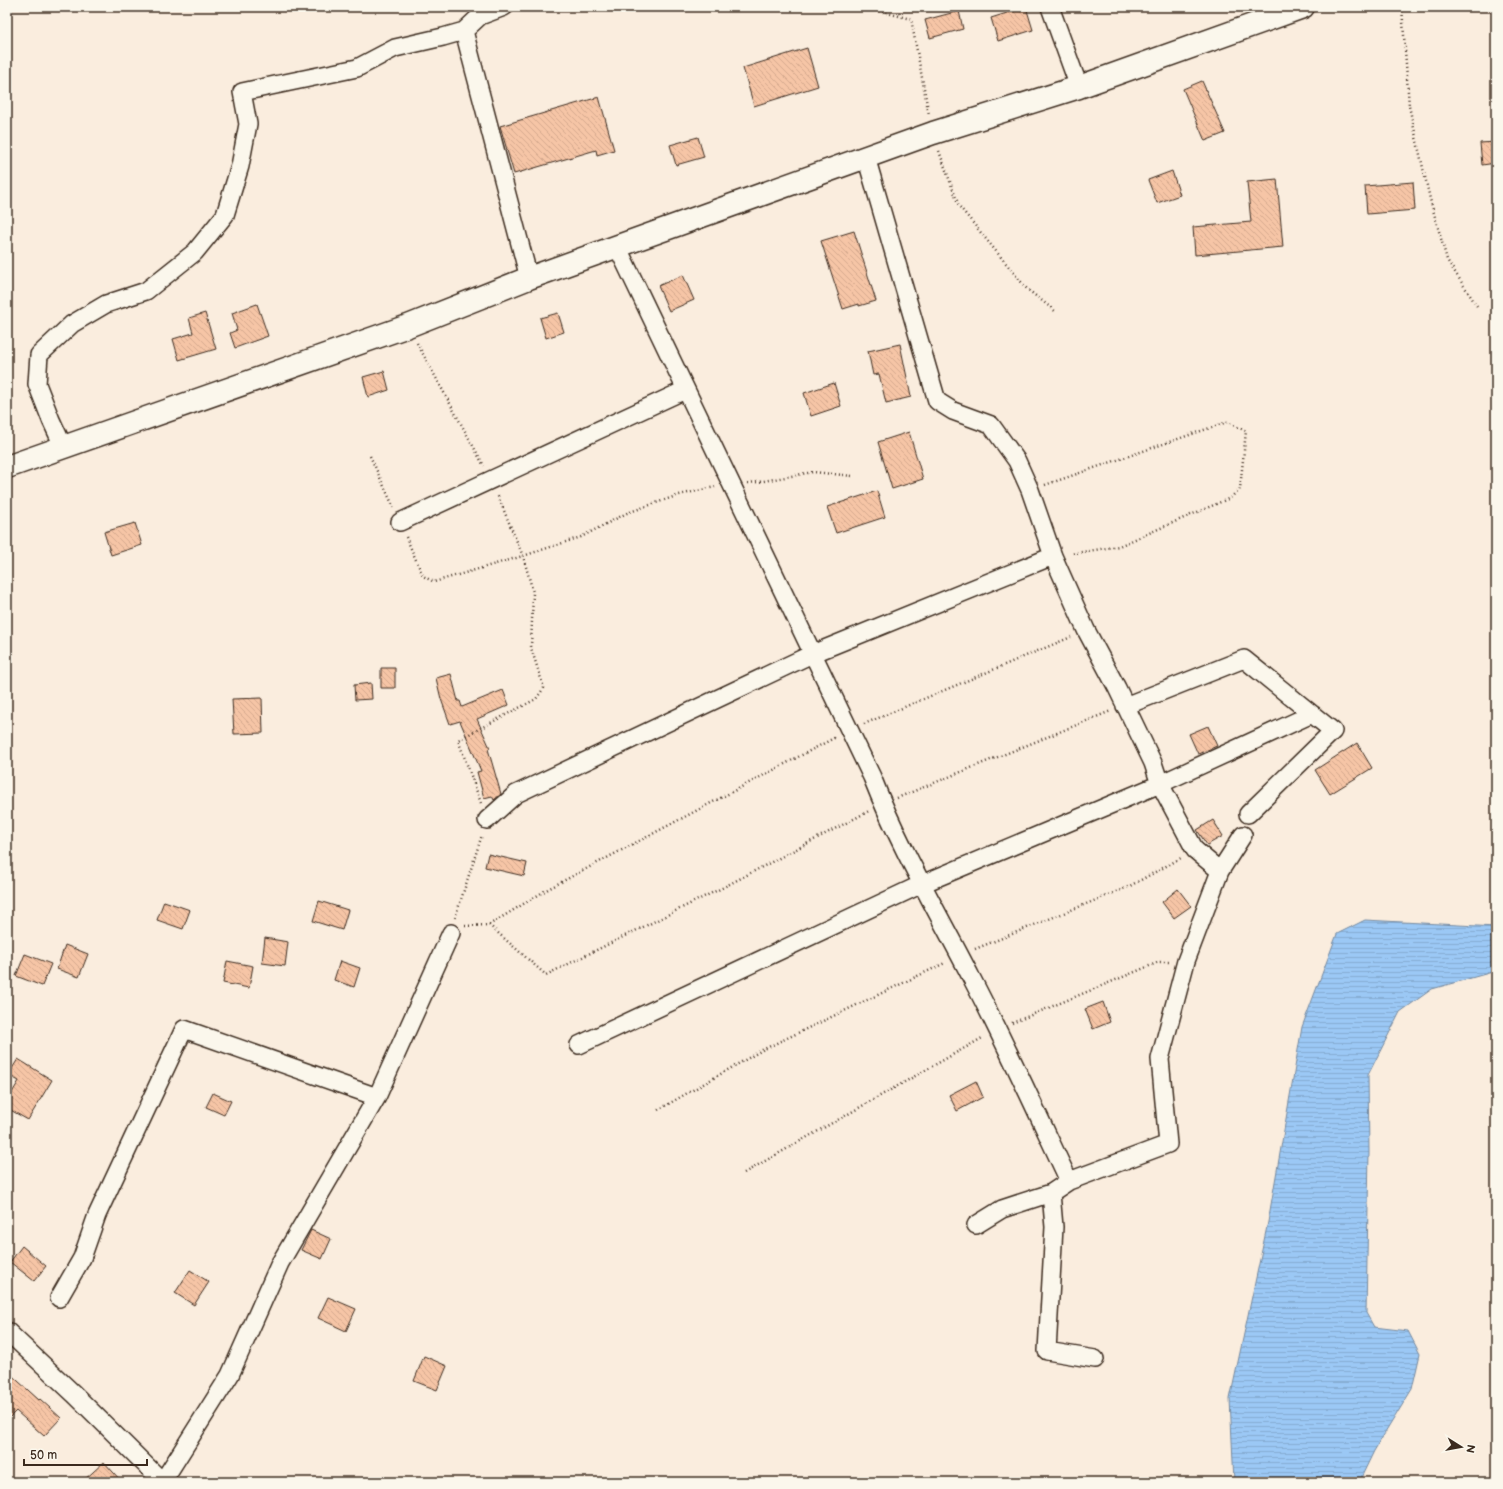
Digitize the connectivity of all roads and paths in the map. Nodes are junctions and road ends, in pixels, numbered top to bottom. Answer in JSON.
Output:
{"nodes":[{"id":1,"x":504,"y":7,"type":"edge"},
{"id":2,"x":863,"y":7,"type":"edge"},
{"id":3,"x":1050,"y":7,"type":"edge"},
{"id":4,"x":1302,"y":7,"type":"edge"},
{"id":5,"x":1402,"y":7,"type":"edge"},
{"id":6,"x":464,"y":31,"type":"junction"},
{"id":7,"x":1079,"y":87,"type":"junction"},
{"id":8,"x":932,"y":133,"type":"junction"},
{"id":9,"x":866,"y":157,"type":"junction"},
{"id":10,"x":617,"y":246,"type":"junction"},
{"id":11,"x":529,"y":278,"type":"junction"},
{"id":12,"x":1477,"y":306,"type":"dead end"},
{"id":13,"x":1055,"y":311,"type":"dead end"},
{"id":14,"x":408,"y":326,"type":"junction"},
{"id":15,"x":685,"y":390,"type":"junction"},
{"id":16,"x":64,"y":448,"type":"junction"},
{"id":17,"x":370,"y":456,"type":"dead end"},
{"id":18,"x":7,"y":467,"type":"edge"},
{"id":19,"x":853,"y":476,"type":"dead end"},
{"id":20,"x":491,"y":480,"type":"junction"},
{"id":21,"x":730,"y":483,"type":"junction"},
{"id":22,"x":1030,"y":490,"type":"junction"},
{"id":23,"x":400,"y":522,"type":"junction"},
{"id":24,"x":523,"y":556,"type":"junction"},
{"id":25,"x":1053,"y":556,"type":"junction"},
{"id":26,"x":1086,"y":630,"type":"junction"},
{"id":27,"x":812,"y":654,"type":"junction"},
{"id":28,"x":1125,"y":706,"type":"junction"},
{"id":29,"x":1312,"y":714,"type":"junction"},
{"id":30,"x":849,"y":731,"type":"junction"},
{"id":31,"x":1160,"y":784,"type":"junction"},
{"id":32,"x":882,"y":804,"type":"junction"},
{"id":33,"x":1248,"y":814,"type":"dead end"},
{"id":34,"x":486,"y":820,"type":"junction"},
{"id":35,"x":1243,"y":835,"type":"dead end"},
{"id":36,"x":1195,"y":850,"type":"junction"},
{"id":37,"x":1220,"y":871,"type":"junction"},
{"id":38,"x":922,"y":884,"type":"junction"},
{"id":39,"x":489,"y":925,"type":"junction"},
{"id":40,"x":452,"y":930,"type":"junction"},
{"id":41,"x":960,"y":955,"type":"junction"},
{"id":42,"x":1186,"y":961,"type":"junction"},
{"id":43,"x":998,"y":1029,"type":"junction"},
{"id":44,"x":579,"y":1045,"type":"dead end"},
{"id":45,"x":377,"y":1097,"type":"junction"},
{"id":46,"x":658,"y":1110,"type":"dead end"},
{"id":47,"x":744,"y":1172,"type":"dead end"},
{"id":48,"x":1070,"y":1181,"type":"junction"},
{"id":49,"x":1050,"y":1193,"type":"junction"},
{"id":50,"x":976,"y":1225,"type":"dead end"},
{"id":51,"x":59,"y":1298,"type":"dead end"},
{"id":52,"x":7,"y":1331,"type":"edge"},
{"id":53,"x":1095,"y":1359,"type":"dead end"},
{"id":54,"x":163,"y":1482,"type":"edge"}],
"edges":[{"from":1,"to":6,"type":"street"},
{"from":2,"to":8,"type":"path"},
{"from":3,"to":7,"type":"street"},
{"from":4,"to":7,"type":"main road"},
{"from":5,"to":12,"type":"path"},
{"from":6,"to":11,"type":"street"},
{"from":6,"to":16,"type":"street"},
{"from":7,"to":8,"type":"main road"},
{"from":8,"to":9,"type":"main road"},
{"from":8,"to":13,"type":"path"},
{"from":9,"to":10,"type":"main road"},
{"from":9,"to":22,"type":"street"},
{"from":10,"to":11,"type":"main road"},
{"from":10,"to":15,"type":"street"},
{"from":11,"to":14,"type":"main road"},
{"from":14,"to":16,"type":"main road"},
{"from":14,"to":20,"type":"path"},
{"from":15,"to":20,"type":"street"},
{"from":15,"to":21,"type":"street"},
{"from":16,"to":18,"type":"main road"},
{"from":17,"to":23,"type":"path"},
{"from":19,"to":21,"type":"path"},
{"from":20,"to":23,"type":"street"},
{"from":20,"to":24,"type":"path"},
{"from":21,"to":24,"type":"path"},
{"from":21,"to":27,"type":"street"},
{"from":22,"to":25,"type":"street"},
{"from":22,"to":25,"type":"path"},
{"from":23,"to":24,"type":"path"},
{"from":24,"to":34,"type":"path"},
{"from":25,"to":26,"type":"street"},
{"from":25,"to":27,"type":"street"},
{"from":26,"to":28,"type":"street"},
{"from":26,"to":30,"type":"path"},
{"from":27,"to":30,"type":"street"},
{"from":27,"to":34,"type":"street"},
{"from":28,"to":29,"type":"street"},
{"from":28,"to":31,"type":"street"},
{"from":28,"to":32,"type":"path"},
{"from":29,"to":31,"type":"street"},
{"from":29,"to":33,"type":"street"},
{"from":30,"to":32,"type":"street"},
{"from":30,"to":39,"type":"path"},
{"from":31,"to":36,"type":"street"},
{"from":31,"to":38,"type":"street"},
{"from":32,"to":38,"type":"street"},
{"from":32,"to":39,"type":"path"},
{"from":34,"to":40,"type":"path"},
{"from":35,"to":37,"type":"street"},
{"from":36,"to":37,"type":"street"},
{"from":36,"to":41,"type":"path"},
{"from":37,"to":42,"type":"street"},
{"from":38,"to":41,"type":"street"},
{"from":38,"to":44,"type":"street"},
{"from":39,"to":40,"type":"path"},
{"from":40,"to":45,"type":"street"},
{"from":41,"to":43,"type":"street"},
{"from":41,"to":46,"type":"path"},
{"from":42,"to":43,"type":"path"},
{"from":42,"to":48,"type":"street"},
{"from":43,"to":47,"type":"path"},
{"from":43,"to":48,"type":"street"},
{"from":45,"to":51,"type":"street"},
{"from":45,"to":54,"type":"street"},
{"from":48,"to":49,"type":"street"},
{"from":49,"to":50,"type":"street"},
{"from":49,"to":53,"type":"street"},
{"from":52,"to":54,"type":"street"}]}
